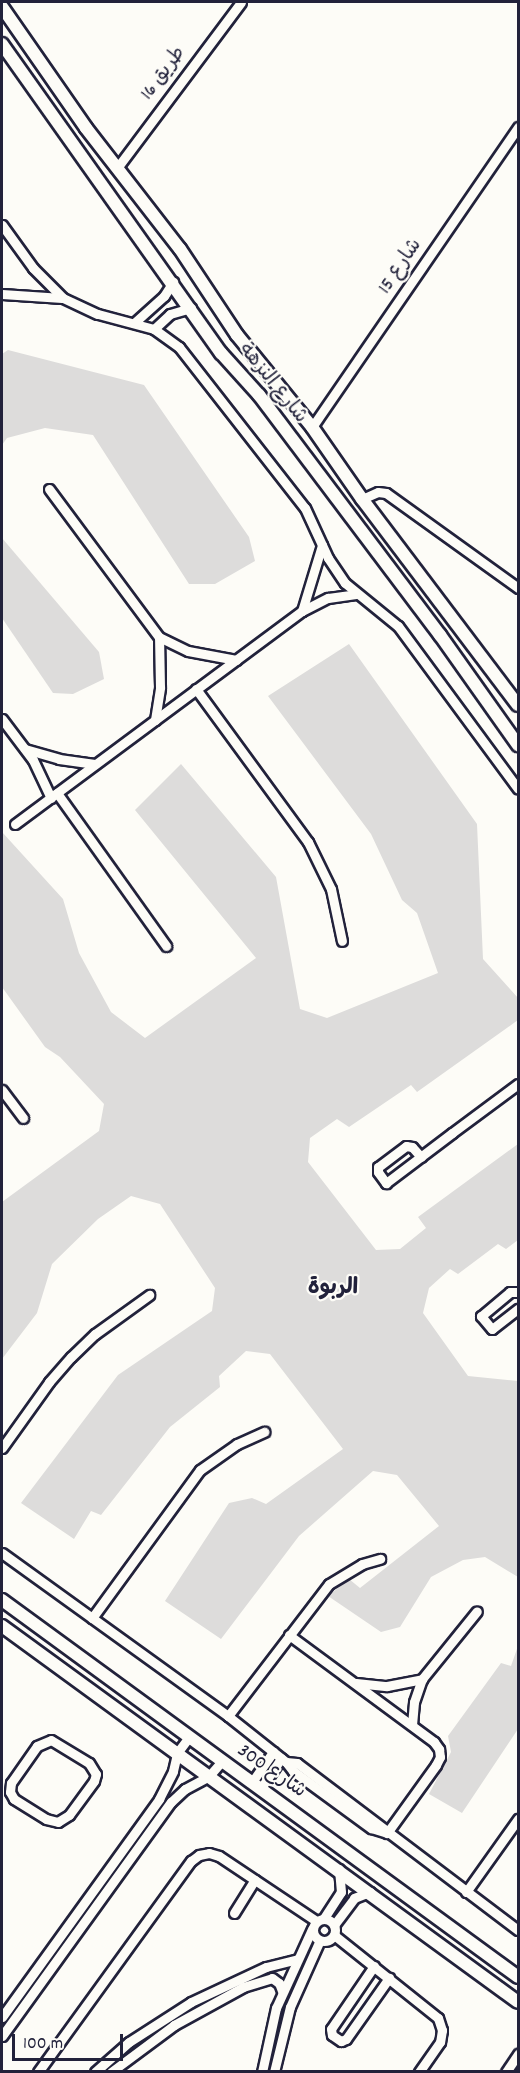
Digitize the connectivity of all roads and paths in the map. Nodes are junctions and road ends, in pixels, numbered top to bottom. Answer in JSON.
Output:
{"nodes":[{"id":1,"x":241,"y":2,"type":"edge"},
{"id":2,"x":2,"y":9,"type":"edge"},
{"id":3,"x":21,"y":34,"type":"junction"},
{"id":4,"x":3,"y":47,"type":"edge"},
{"id":5,"x":519,"y":127,"type":"edge"},
{"id":6,"x":117,"y":168,"type":"junction"},
{"id":7,"x":2,"y":225,"type":"edge"},
{"id":8,"x":173,"y":282,"type":"junction"},
{"id":9,"x":2,"y":294,"type":"edge"},
{"id":10,"x":63,"y":298,"type":"junction"},
{"id":11,"x":191,"y":308,"type":"junction"},
{"id":12,"x":134,"y":323,"type":"junction"},
{"id":13,"x":154,"y":329,"type":"junction"},
{"id":14,"x":312,"y":427,"type":"junction"},
{"id":15,"x":49,"y":489,"type":"dead end"},
{"id":16,"x":362,"y":499,"type":"junction"},
{"id":17,"x":377,"y":518,"type":"junction"},
{"id":18,"x":359,"y":531,"type":"junction"},
{"id":19,"x":322,"y":545,"type":"junction"},
{"id":20,"x":398,"y":547,"type":"junction"},
{"id":21,"x":381,"y":559,"type":"junction"},
{"id":22,"x":519,"y":588,"type":"edge"},
{"id":23,"x":356,"y":594,"type":"junction"},
{"id":24,"x":302,"y":611,"type":"junction"},
{"id":25,"x":159,"y":637,"type":"junction"},
{"id":26,"x":236,"y":660,"type":"junction"},
{"id":27,"x":196,"y":689,"type":"junction"},
{"id":28,"x":519,"y":705,"type":"edge"},
{"id":29,"x":2,"y":719,"type":"edge"},
{"id":30,"x":155,"y":720,"type":"junction"},
{"id":31,"x":519,"y":745,"type":"edge"},
{"id":32,"x":25,"y":749,"type":"junction"},
{"id":33,"x":95,"y":764,"type":"junction"},
{"id":34,"x":519,"y":789,"type":"edge"},
{"id":35,"x":54,"y":795,"type":"junction"},
{"id":36,"x":15,"y":824,"type":"dead end"},
{"id":37,"x":342,"y":940,"type":"dead end"},
{"id":38,"x":166,"y":946,"type":"dead end"},
{"id":39,"x":519,"y":1084,"type":"edge"},
{"id":40,"x":2,"y":1089,"type":"edge"},
{"id":41,"x":23,"y":1118,"type":"dead end"},
{"id":42,"x":421,"y":1157,"type":"junction"},
{"id":43,"x":519,"y":1292,"type":"edge"},
{"id":44,"x":149,"y":1295,"type":"dead end"},
{"id":45,"x":519,"y":1309,"type":"edge"},
{"id":46,"x":264,"y":1432,"type":"dead end"},
{"id":47,"x":2,"y":1448,"type":"edge"},
{"id":48,"x":2,"y":1553,"type":"edge"},
{"id":49,"x":380,"y":1559,"type":"dead end"},
{"id":50,"x":2,"y":1600,"type":"edge"},
{"id":51,"x":477,"y":1611,"type":"dead end"},
{"id":52,"x":92,"y":1618,"type":"junction"},
{"id":53,"x":2,"y":1626,"type":"edge"},
{"id":54,"x":289,"y":1635,"type":"junction"},
{"id":55,"x":422,"y":1680,"type":"junction"},
{"id":56,"x":354,"y":1683,"type":"junction"},
{"id":57,"x":228,"y":1716,"type":"junction"},
{"id":58,"x":412,"y":1725,"type":"junction"},
{"id":59,"x":189,"y":1737,"type":"junction"},
{"id":60,"x":177,"y":1752,"type":"junction"},
{"id":61,"x":273,"y":1752,"type":"junction"},
{"id":62,"x":283,"y":1760,"type":"junction"},
{"id":63,"x":222,"y":1761,"type":"junction"},
{"id":64,"x":209,"y":1776,"type":"junction"},
{"id":65,"x":168,"y":1781,"type":"junction"},
{"id":66,"x":256,"y":1785,"type":"junction"},
{"id":67,"x":184,"y":1789,"type":"junction"},
{"id":68,"x":6,"y":1792,"type":"edge"},
{"id":69,"x":519,"y":1819,"type":"edge"},
{"id":70,"x":387,"y":1833,"type":"junction"},
{"id":71,"x":339,"y":1869,"type":"junction"},
{"id":72,"x":255,"y":1880,"type":"junction"},
{"id":73,"x":370,"y":1892,"type":"junction"},
{"id":74,"x":466,"y":1892,"type":"junction"},
{"id":75,"x":85,"y":1901,"type":"junction"},
{"id":76,"x":95,"y":1907,"type":"junction"},
{"id":77,"x":234,"y":1913,"type":"dead end"},
{"id":78,"x":317,"y":1923,"type":"junction"},
{"id":79,"x":334,"y":1930,"type":"junction"},
{"id":80,"x":519,"y":1930,"type":"edge"},
{"id":81,"x":320,"y":1941,"type":"junction"},
{"id":82,"x":297,"y":1959,"type":"junction"},
{"id":83,"x":374,"y":1966,"type":"junction"},
{"id":84,"x":266,"y":1967,"type":"junction"},
{"id":85,"x":519,"y":1977,"type":"edge"},
{"id":86,"x":267,"y":1978,"type":"junction"},
{"id":87,"x":389,"y":1978,"type":"junction"},
{"id":88,"x":282,"y":1991,"type":"junction"},
{"id":89,"x":354,"y":1995,"type":"junction"},
{"id":90,"x":191,"y":2002,"type":"junction"},
{"id":91,"x":519,"y":2002,"type":"edge"},
{"id":92,"x":370,"y":2005,"type":"junction"},
{"id":93,"x":196,"y":2011,"type":"junction"},
{"id":94,"x":2,"y":2017,"type":"edge"},
{"id":95,"x":2,"y":2036,"type":"edge"},
{"id":96,"x":267,"y":2044,"type":"junction"},
{"id":97,"x":279,"y":2046,"type":"junction"},
{"id":98,"x":519,"y":2054,"type":"edge"},
{"id":99,"x":38,"y":2072,"type":"edge"},
{"id":100,"x":95,"y":2072,"type":"edge"},
{"id":101,"x":111,"y":2072,"type":"edge"},
{"id":102,"x":262,"y":2072,"type":"edge"},
{"id":103,"x":274,"y":2072,"type":"edge"},
{"id":104,"x":419,"y":2072,"type":"edge"},
{"id":105,"x":506,"y":2072,"type":"edge"}],
"edges":[{"from":1,"to":6,"type":"street","name":"طريق 16"},
{"from":2,"to":3,"type":"main road","name":"شارع النزهة"},
{"from":3,"to":4,"type":"main road"},
{"from":3,"to":6,"type":"main road","name":"شارع النزهة"},
{"from":4,"to":8,"type":"main road","name":"شارع النزهة"},
{"from":5,"to":14,"type":"street","name":"شارع 15"},
{"from":6,"to":14,"type":"main road","name":"شارع النزهة"},
{"from":7,"to":10,"type":"street"},
{"from":8,"to":11,"type":"main road","name":"شارع النزهة"},
{"from":8,"to":12,"type":"street"},
{"from":9,"to":10,"type":"street"},
{"from":10,"to":12,"type":"street"},
{"from":11,"to":13,"type":"street"},
{"from":11,"to":18,"type":"main road","name":"شارع النزهة"},
{"from":12,"to":13,"type":"street"},
{"from":13,"to":19,"type":"street"},
{"from":14,"to":16,"type":"main road","name":"شارع النزهة"},
{"from":15,"to":25,"type":"street"},
{"from":16,"to":17,"type":"main road","name":"شارع النزهة"},
{"from":16,"to":22,"type":"street"},
{"from":17,"to":18,"type":"main road"},
{"from":17,"to":20,"type":"main road","name":"شارع النزهة"},
{"from":18,"to":21,"type":"main road","name":"شارع النزهة"},
{"from":19,"to":23,"type":"street"},
{"from":19,"to":24,"type":"street"},
{"from":20,"to":21,"type":"main road"},
{"from":20,"to":28,"type":"main road","name":"شارع النزهة"},
{"from":21,"to":31,"type":"main road","name":"شارع النزهة"},
{"from":23,"to":24,"type":"street"},
{"from":23,"to":34,"type":"street"},
{"from":24,"to":26,"type":"street"},
{"from":25,"to":26,"type":"street"},
{"from":25,"to":30,"type":"street"},
{"from":26,"to":27,"type":"street"},
{"from":27,"to":30,"type":"street"},
{"from":27,"to":37,"type":"street"},
{"from":29,"to":32,"type":"street"},
{"from":30,"to":33,"type":"street"},
{"from":32,"to":33,"type":"street"},
{"from":32,"to":35,"type":"street"},
{"from":33,"to":35,"type":"street"},
{"from":35,"to":36,"type":"street"},
{"from":35,"to":38,"type":"street"},
{"from":39,"to":42,"type":"street"},
{"from":40,"to":41,"type":"street"},
{"from":42,"to":42,"type":"street"},
{"from":43,"to":45,"type":"street"},
{"from":44,"to":47,"type":"street"},
{"from":46,"to":52,"type":"street"},
{"from":48,"to":52,"type":"street"},
{"from":49,"to":54,"type":"street"},
{"from":50,"to":59,"type":"main road","name":"شارع 300"},
{"from":51,"to":55,"type":"street"},
{"from":52,"to":57,"type":"street"},
{"from":53,"to":60,"type":"main road","name":"شارع 300"},
{"from":54,"to":56,"type":"street"},
{"from":54,"to":57,"type":"street"},
{"from":55,"to":56,"type":"street"},
{"from":55,"to":58,"type":"street"},
{"from":56,"to":58,"type":"street"},
{"from":57,"to":61,"type":"street"},
{"from":58,"to":70,"type":"street"},
{"from":59,"to":60,"type":"street"},
{"from":59,"to":63,"type":"main road","name":"شارع 300"},
{"from":60,"to":64,"type":"main road","name":"شارع 300"},
{"from":60,"to":65,"type":"street"},
{"from":61,"to":62,"type":"street"},
{"from":61,"to":66,"type":"street"},
{"from":62,"to":66,"type":"street"},
{"from":62,"to":70,"type":"street"},
{"from":63,"to":64,"type":"street"},
{"from":63,"to":66,"type":"main road","name":"شارع 300"},
{"from":64,"to":67,"type":"street"},
{"from":64,"to":71,"type":"main road","name":"شارع 300"},
{"from":65,"to":67,"type":"street"},
{"from":65,"to":75,"type":"street"},
{"from":66,"to":85,"type":"main road","name":"شارع 300"},
{"from":67,"to":76,"type":"street"},
{"from":68,"to":68,"type":"street"},
{"from":69,"to":74,"type":"street"},
{"from":70,"to":74,"type":"street"},
{"from":71,"to":73,"type":"main road","name":"شارع 300"},
{"from":71,"to":78,"type":"street"},
{"from":72,"to":77,"type":"street"},
{"from":72,"to":78,"type":"street"},
{"from":72,"to":99,"type":"street"},
{"from":73,"to":79,"type":"street"},
{"from":73,"to":91,"type":"main road","name":"شارع 300"},
{"from":74,"to":80,"type":"street"},
{"from":75,"to":76,"type":"street"},
{"from":75,"to":94,"type":"street"},
{"from":76,"to":95,"type":"street"},
{"from":78,"to":79,"type":"street"},
{"from":78,"to":81,"type":"street"},
{"from":78,"to":82,"type":"street"},
{"from":79,"to":81,"type":"street"},
{"from":79,"to":83,"type":"street"},
{"from":81,"to":97,"type":"street"},
{"from":82,"to":84,"type":"street"},
{"from":82,"to":88,"type":"street"},
{"from":83,"to":87,"type":"street"},
{"from":83,"to":89,"type":"street"},
{"from":84,"to":86,"type":"street"},
{"from":84,"to":90,"type":"street"},
{"from":86,"to":88,"type":"street"},
{"from":86,"to":93,"type":"street"},
{"from":87,"to":92,"type":"street"},
{"from":87,"to":104,"type":"street"},
{"from":88,"to":96,"type":"street"},
{"from":89,"to":92,"type":"street"},
{"from":89,"to":92,"type":"street"},
{"from":90,"to":93,"type":"street"},
{"from":90,"to":100,"type":"street"},
{"from":93,"to":101,"type":"street"},
{"from":96,"to":97,"type":"street"},
{"from":96,"to":102,"type":"street"},
{"from":97,"to":103,"type":"street"},
{"from":98,"to":105,"type":"street"}]}
